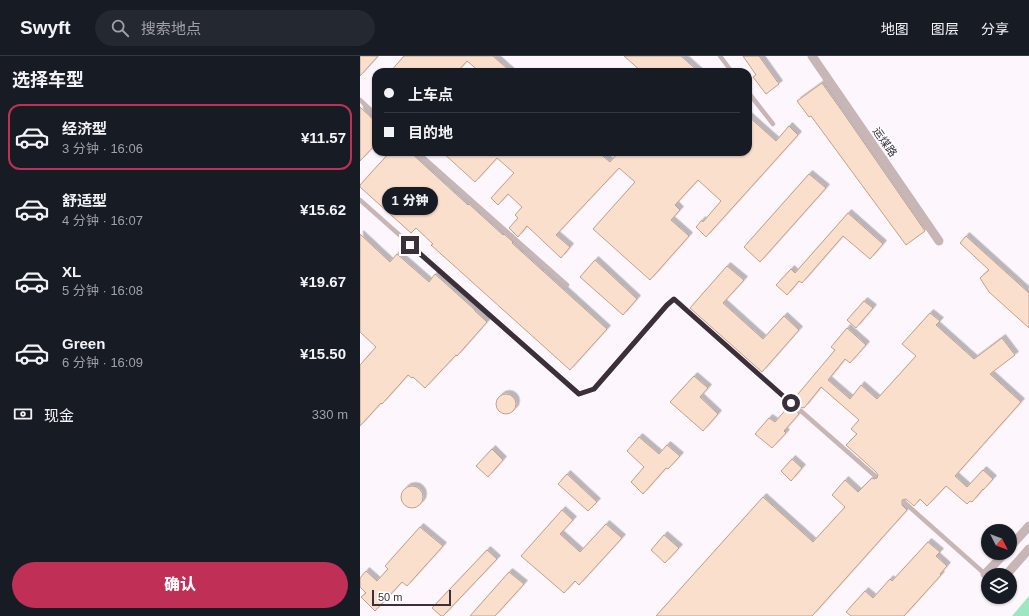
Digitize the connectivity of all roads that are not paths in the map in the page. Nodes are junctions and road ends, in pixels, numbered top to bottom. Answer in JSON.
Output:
{"nodes":[{"id":1,"x":720,"y":56,"type":"edge"},
{"id":2,"x":812,"y":56,"type":"edge"},
{"id":3,"x":729,"y":68,"type":"edge"},
{"id":4,"x":752,"y":97,"type":"edge"},
{"id":5,"x":360,"y":100,"type":"edge"},
{"id":6,"x":372,"y":111,"type":"edge"},
{"id":7,"x":773,"y":124,"type":"dead end"},
{"id":8,"x":422,"y":156,"type":"edge"},
{"id":9,"x":360,"y":200,"type":"edge"},
{"id":10,"x":940,"y":241,"type":"dead end"},
{"id":11,"x":567,"y":285,"type":"dead end"},
{"id":12,"x":791,"y":403,"type":"dead end"},
{"id":13,"x":801,"y":411,"type":"dead end"},
{"id":14,"x":874,"y":475,"type":"dead end"},
{"id":15,"x":905,"y":503,"type":"dead end"},
{"id":16,"x":1029,"y":526,"type":"edge"},
{"id":17,"x":1017,"y":539,"type":"edge"},
{"id":18,"x":1029,"y":549,"type":"edge"},
{"id":19,"x":999,"y":560,"type":"edge"},
{"id":20,"x":992,"y":568,"type":"edge"},
{"id":21,"x":1012,"y":568,"type":"edge"},
{"id":22,"x":981,"y":570,"type":"edge"}],
"edges":[{"from":1,"to":3,"type":"lane"},
{"from":2,"to":10,"type":"street","name":"运煤路"},
{"from":4,"to":7,"type":"lane"},
{"from":5,"to":6,"type":"lane"},
{"from":8,"to":11,"type":"lane"},
{"from":9,"to":12,"type":"lane"},
{"from":13,"to":14,"type":"lane"},
{"from":15,"to":22,"type":"lane"},
{"from":16,"to":17,"type":"street"},
{"from":18,"to":21,"type":"street"},
{"from":19,"to":20,"type":"street"}]}
